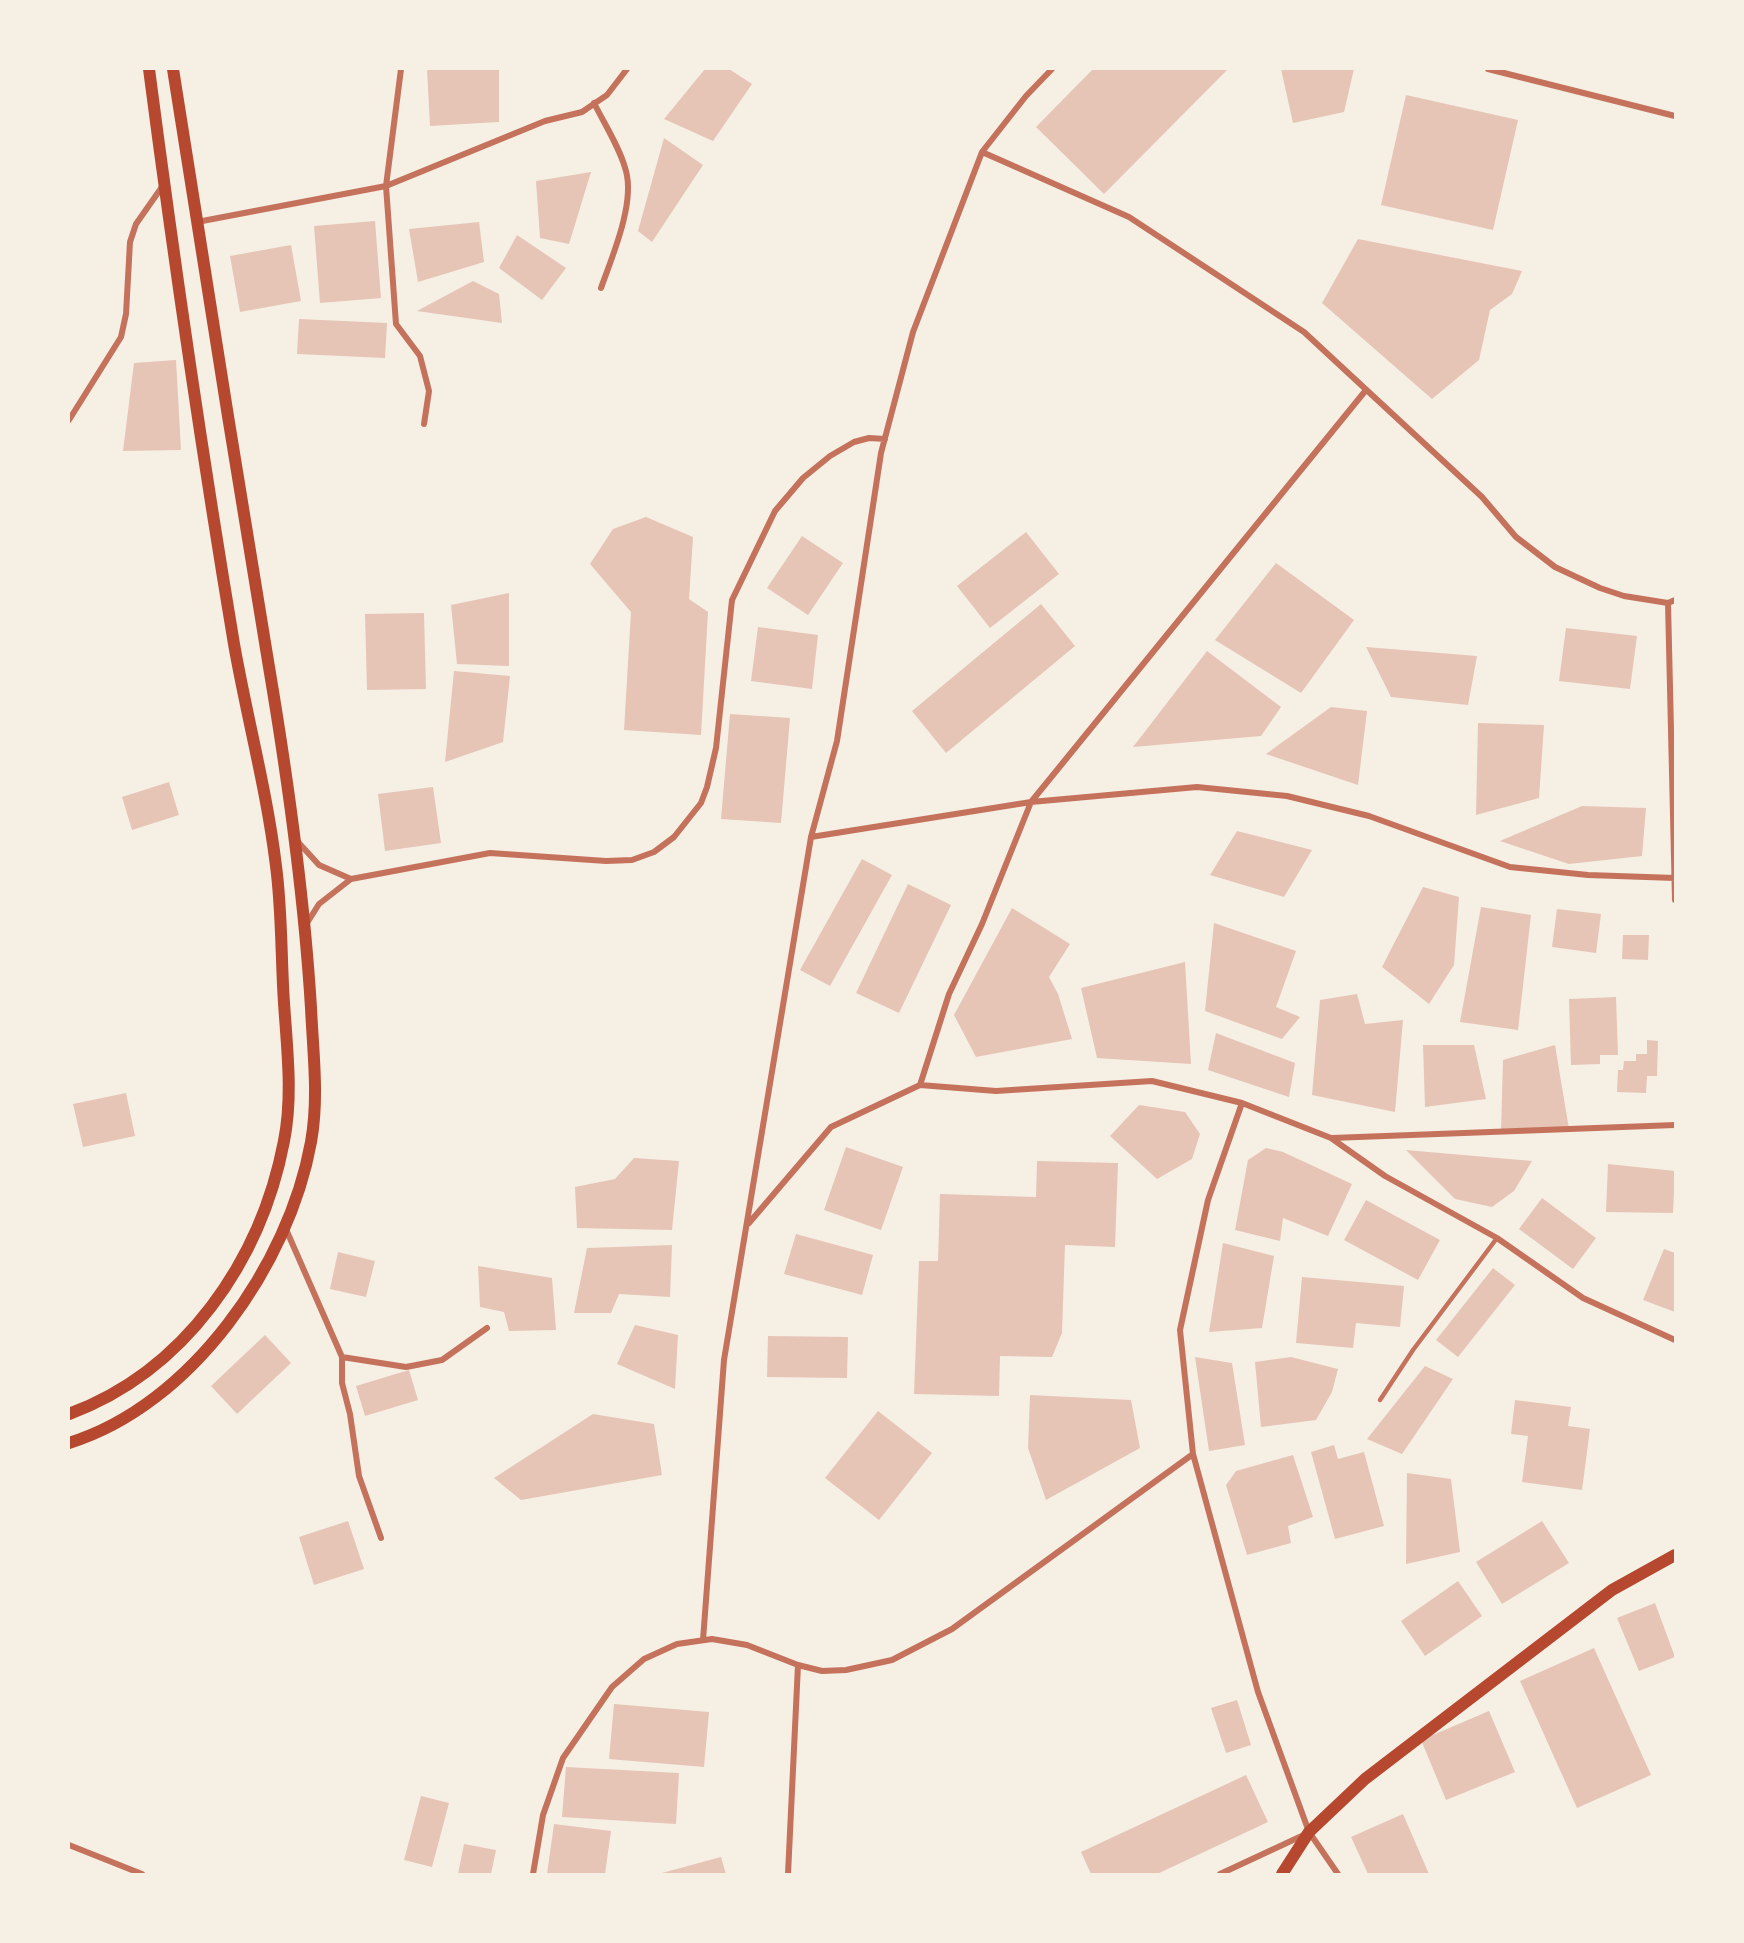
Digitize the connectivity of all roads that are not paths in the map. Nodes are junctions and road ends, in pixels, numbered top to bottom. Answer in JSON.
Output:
{"nodes":[{"id":1,"x":149,"y":69,"type":"edge"},
{"id":2,"x":173,"y":69,"type":"edge"},
{"id":3,"x":401,"y":69,"type":"edge"},
{"id":4,"x":627,"y":69,"type":"edge"},
{"id":5,"x":1052,"y":69,"type":"edge"},
{"id":6,"x":1488,"y":69,"type":"edge"},
{"id":7,"x":594,"y":103,"type":"junction"},
{"id":8,"x":1675,"y":116,"type":"edge"},
{"id":9,"x":982,"y":152,"type":"junction"},
{"id":10,"x":164,"y":183,"type":"junction"},
{"id":11,"x":386,"y":186,"type":"junction"},
{"id":12,"x":197,"y":222,"type":"junction"},
{"id":13,"x":601,"y":288,"type":"dead end"},
{"id":14,"x":1366,"y":390,"type":"junction"},
{"id":15,"x":70,"y":415,"type":"edge"},
{"id":16,"x":424,"y":424,"type":"dead end"},
{"id":17,"x":885,"y":439,"type":"junction"},
{"id":18,"x":1672,"y":602,"type":"edge"},
{"id":19,"x":1031,"y":802,"type":"junction"},
{"id":20,"x":811,"y":837,"type":"junction"},
{"id":21,"x":296,"y":840,"type":"junction"},
{"id":22,"x":1674,"y":878,"type":"edge"},
{"id":23,"x":351,"y":879,"type":"junction"},
{"id":24,"x":1675,"y":900,"type":"edge"},
{"id":25,"x":304,"y":926,"type":"junction"},
{"id":26,"x":920,"y":1085,"type":"junction"},
{"id":27,"x":1242,"y":1103,"type":"junction"},
{"id":28,"x":1675,"y":1125,"type":"edge"},
{"id":29,"x":1331,"y":1138,"type":"junction"},
{"id":30,"x":747,"y":1225,"type":"junction"},
{"id":31,"x":285,"y":1226,"type":"junction"},
{"id":32,"x":1497,"y":1238,"type":"junction"},
{"id":33,"x":487,"y":1328,"type":"dead end"},
{"id":34,"x":1675,"y":1340,"type":"edge"},
{"id":35,"x":342,"y":1357,"type":"junction"},
{"id":36,"x":1380,"y":1400,"type":"dead end"},
{"id":37,"x":69,"y":1414,"type":"edge"},
{"id":38,"x":69,"y":1443,"type":"edge"},
{"id":39,"x":1193,"y":1454,"type":"junction"},
{"id":40,"x":381,"y":1538,"type":"dead end"},
{"id":41,"x":1675,"y":1555,"type":"edge"},
{"id":42,"x":703,"y":1640,"type":"junction"},
{"id":43,"x":798,"y":1665,"type":"junction"},
{"id":44,"x":1309,"y":1832,"type":"junction"},
{"id":45,"x":69,"y":1845,"type":"edge"},
{"id":46,"x":142,"y":1874,"type":"edge"},
{"id":47,"x":533,"y":1874,"type":"edge"},
{"id":48,"x":788,"y":1874,"type":"edge"},
{"id":49,"x":1221,"y":1874,"type":"edge"},
{"id":50,"x":1282,"y":1874,"type":"edge"},
{"id":51,"x":1338,"y":1874,"type":"edge"}],
"edges":[{"from":1,"to":10,"type":"main road"},
{"from":2,"to":12,"type":"main road"},
{"from":3,"to":11,"type":"street"},
{"from":4,"to":7,"type":"street"},
{"from":5,"to":9,"type":"street"},
{"from":6,"to":8,"type":"street"},
{"from":7,"to":11,"type":"street"},
{"from":7,"to":13,"type":"street"},
{"from":9,"to":14,"type":"street"},
{"from":9,"to":17,"type":"street"},
{"from":10,"to":15,"type":"street"},
{"from":10,"to":37,"type":"main road"},
{"from":11,"to":12,"type":"street"},
{"from":11,"to":16,"type":"street"},
{"from":12,"to":21,"type":"main road"},
{"from":14,"to":18,"type":"street"},
{"from":14,"to":19,"type":"street"},
{"from":17,"to":20,"type":"street"},
{"from":17,"to":23,"type":"street"},
{"from":18,"to":22,"type":"street"},
{"from":19,"to":20,"type":"street"},
{"from":19,"to":22,"type":"street"},
{"from":19,"to":26,"type":"street"},
{"from":20,"to":30,"type":"street"},
{"from":21,"to":23,"type":"street"},
{"from":21,"to":25,"type":"main road"},
{"from":22,"to":24,"type":"street"},
{"from":23,"to":25,"type":"street"},
{"from":25,"to":31,"type":"main road"},
{"from":26,"to":27,"type":"street"},
{"from":26,"to":30,"type":"street"},
{"from":27,"to":29,"type":"street"},
{"from":27,"to":39,"type":"street"},
{"from":28,"to":29,"type":"street"},
{"from":29,"to":32,"type":"street"},
{"from":30,"to":42,"type":"street"},
{"from":31,"to":35,"type":"street"},
{"from":31,"to":38,"type":"main road"},
{"from":32,"to":34,"type":"street"},
{"from":32,"to":36,"type":"lane"},
{"from":33,"to":35,"type":"street"},
{"from":35,"to":40,"type":"street"},
{"from":39,"to":43,"type":"street"},
{"from":39,"to":44,"type":"street"},
{"from":41,"to":44,"type":"main road"},
{"from":42,"to":43,"type":"street"},
{"from":42,"to":47,"type":"street"},
{"from":43,"to":48,"type":"street"},
{"from":44,"to":49,"type":"street"},
{"from":44,"to":50,"type":"main road"},
{"from":44,"to":51,"type":"street"},
{"from":45,"to":46,"type":"street"}]}
